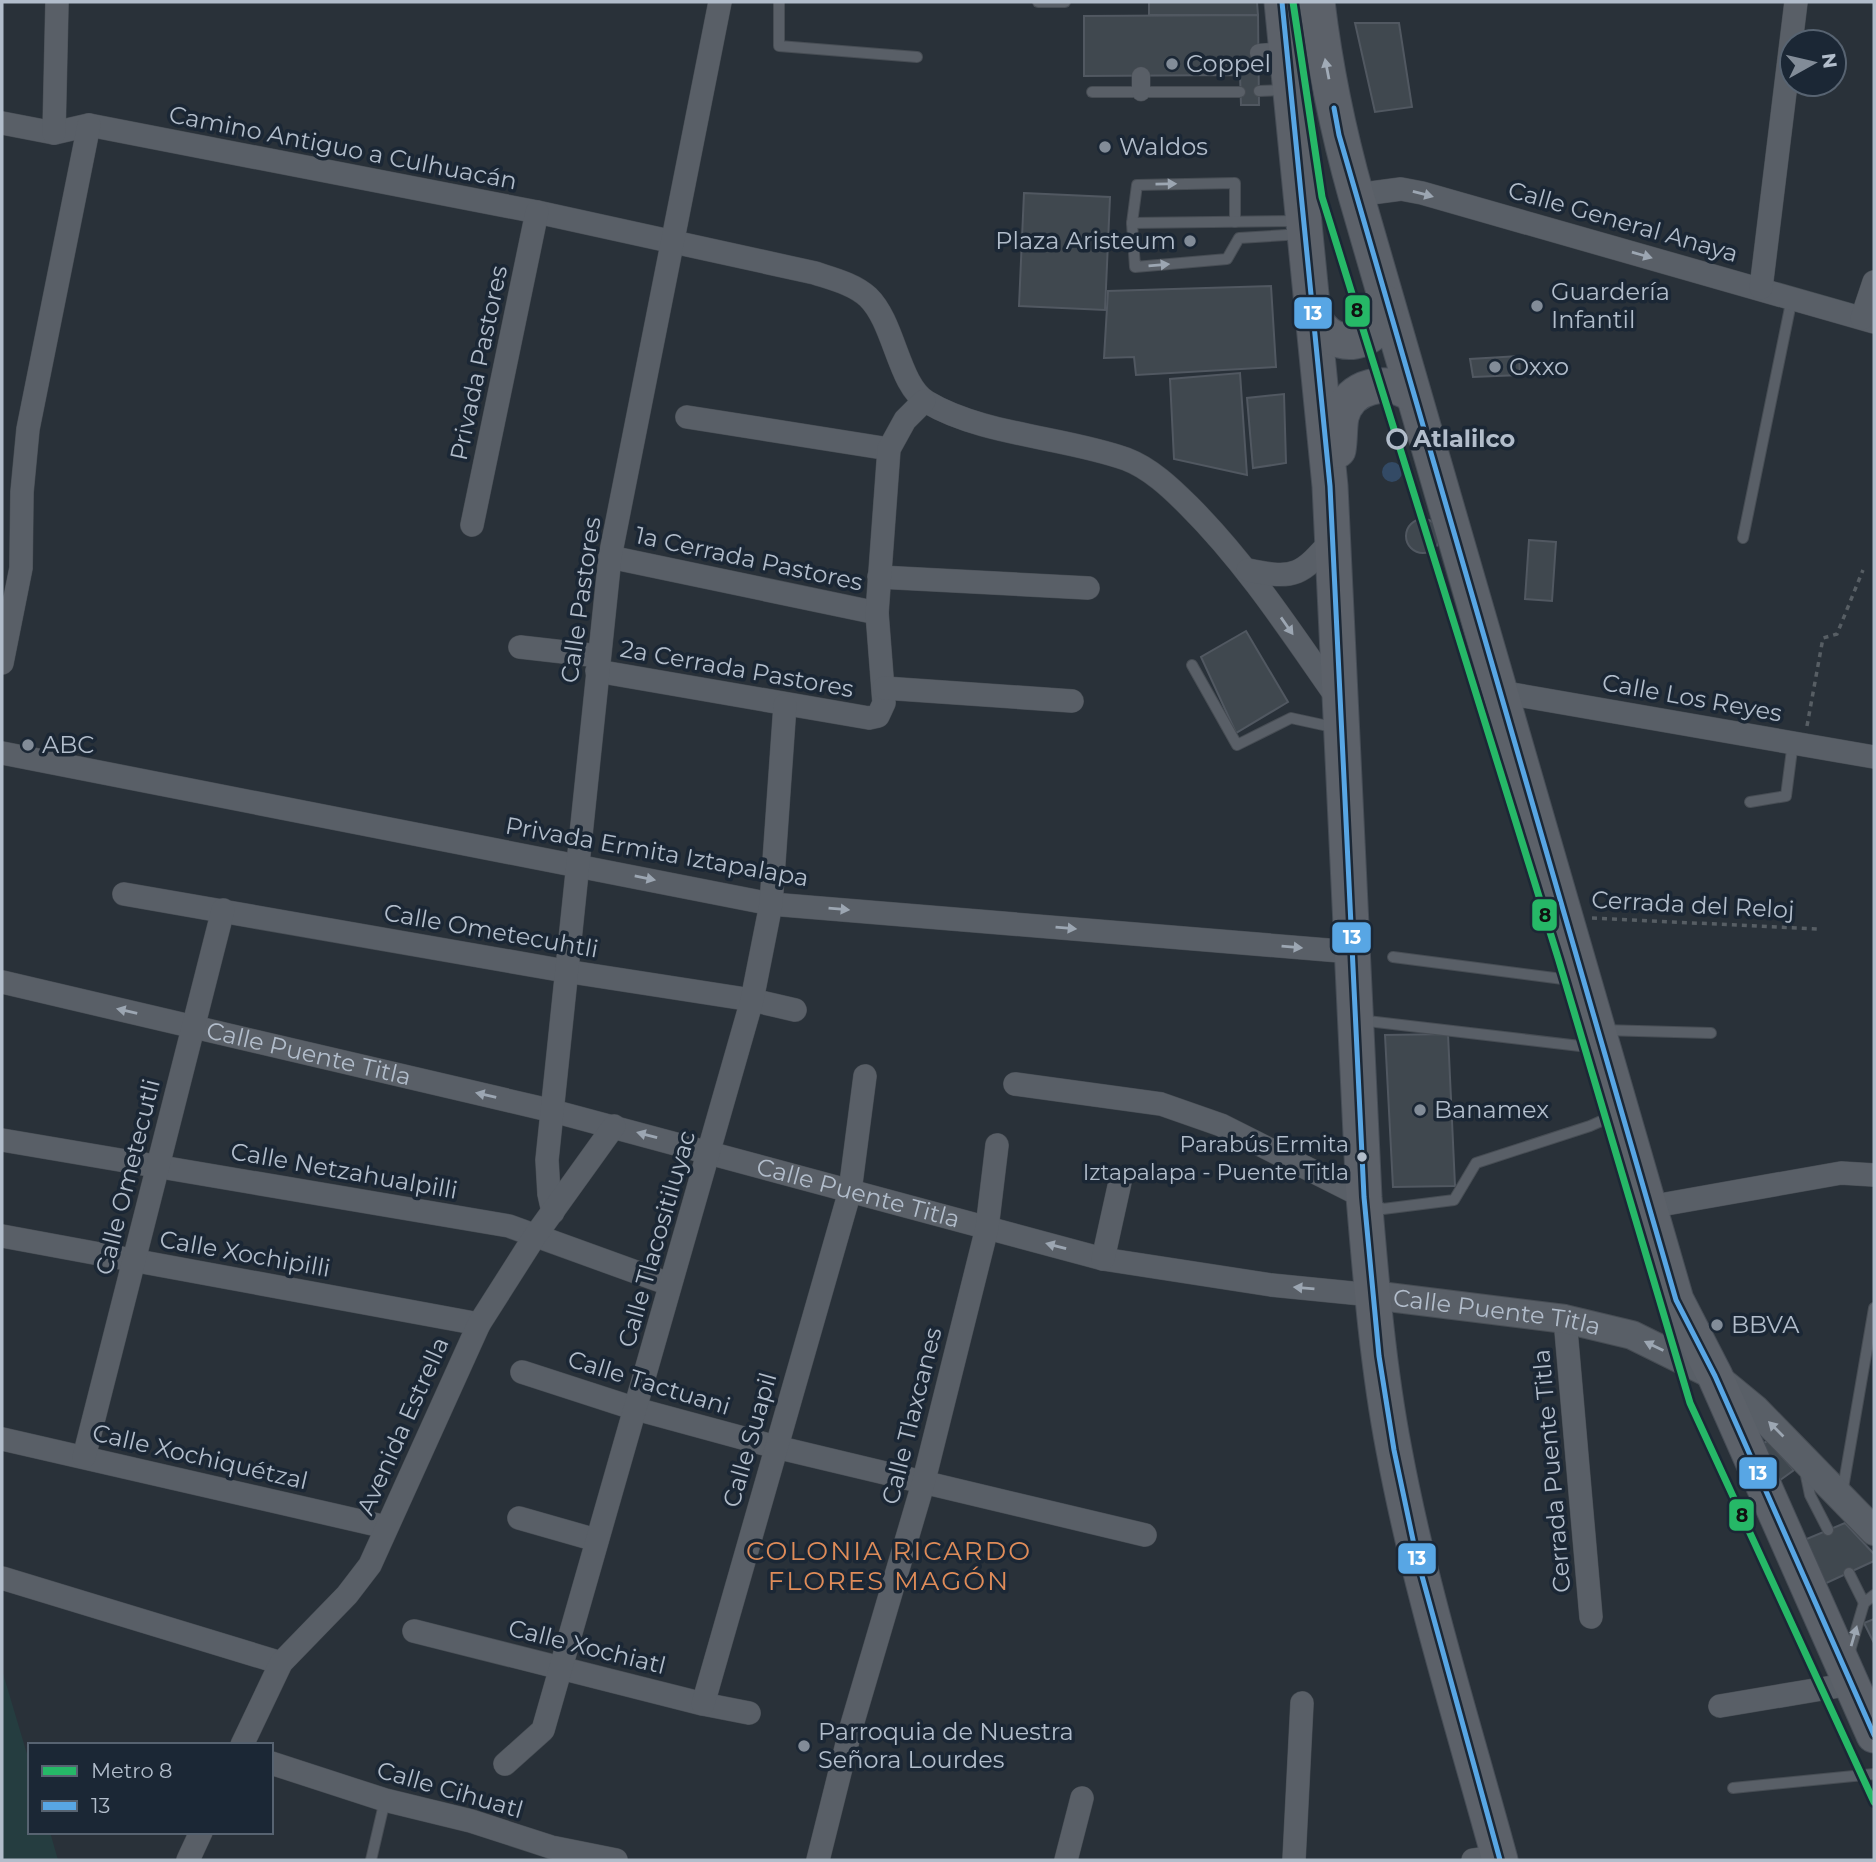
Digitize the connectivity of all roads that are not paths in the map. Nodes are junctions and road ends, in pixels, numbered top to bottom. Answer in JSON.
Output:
{"nodes":[{"id":1,"x":57,"y":2,"type":"edge"},
{"id":2,"x":720,"y":2,"type":"edge"},
{"id":3,"x":779,"y":2,"type":"edge"},
{"id":4,"x":1038,"y":2,"type":"edge"},
{"id":5,"x":1065,"y":2,"type":"edge"},
{"id":6,"x":1282,"y":2,"type":"edge"},
{"id":7,"x":1317,"y":2,"type":"edge"},
{"id":8,"x":1796,"y":2,"type":"edge"},
{"id":9,"x":917,"y":57,"type":"dead end"},
{"id":10,"x":1092,"y":92,"type":"dead end"},
{"id":11,"x":1240,"y":92,"type":"dead end"},
{"id":12,"x":2,"y":123,"type":"edge"},
{"id":13,"x":89,"y":125,"type":"junction"},
{"id":14,"x":54,"y":133,"type":"junction"},
{"id":15,"x":1356,"y":195,"type":"junction"},
{"id":16,"x":537,"y":212,"type":"junction"},
{"id":17,"x":1235,"y":222,"type":"junction"},
{"id":18,"x":1132,"y":223,"type":"junction"},
{"id":19,"x":1305,"y":227,"type":"junction"},
{"id":20,"x":674,"y":241,"type":"junction"},
{"id":21,"x":1874,"y":282,"type":"edge"},
{"id":22,"x":1760,"y":288,"type":"junction"},
{"id":23,"x":1792,"y":298,"type":"junction"},
{"id":24,"x":1386,"y":303,"type":"junction"},
{"id":25,"x":1314,"y":316,"type":"junction"},
{"id":26,"x":1868,"y":320,"type":"edge"},
{"id":27,"x":1413,"y":394,"type":"junction"},
{"id":28,"x":924,"y":401,"type":"junction"},
{"id":29,"x":687,"y":416,"type":"dead end"},
{"id":30,"x":889,"y":449,"type":"junction"},
{"id":31,"x":1330,"y":486,"type":"junction"},
{"id":32,"x":472,"y":526,"type":"dead end"},
{"id":33,"x":1743,"y":538,"type":"dead end"},
{"id":34,"x":1333,"y":539,"type":"junction"},
{"id":35,"x":610,"y":557,"type":"junction"},
{"id":36,"x":12,"y":566,"type":"edge"},
{"id":37,"x":1248,"y":570,"type":"junction"},
{"id":38,"x":879,"y":577,"type":"junction"},
{"id":39,"x":1088,"y":589,"type":"dead end"},
{"id":40,"x":877,"y":613,"type":"junction"},
{"id":41,"x":520,"y":647,"type":"dead end"},
{"id":42,"x":2,"y":663,"type":"edge"},
{"id":43,"x":598,"y":664,"type":"junction"},
{"id":44,"x":1192,"y":664,"type":"dead end"},
{"id":45,"x":884,"y":688,"type":"junction"},
{"id":46,"x":1500,"y":692,"type":"junction"},
{"id":47,"x":1072,"y":701,"type":"dead end"},
{"id":48,"x":785,"y":705,"type":"junction"},
{"id":49,"x":1341,"y":715,"type":"junction"},
{"id":50,"x":1799,"y":743,"type":"junction"},
{"id":51,"x":2,"y":753,"type":"edge"},
{"id":52,"x":1874,"y":757,"type":"edge"},
{"id":53,"x":1749,"y":802,"type":"dead end"},
{"id":54,"x":578,"y":865,"type":"junction"},
{"id":55,"x":124,"y":894,"type":"dead end"},
{"id":56,"x":771,"y":904,"type":"junction"},
{"id":57,"x":223,"y":910,"type":"junction"},
{"id":58,"x":1352,"y":952,"type":"junction"},
{"id":59,"x":1394,"y":957,"type":"dead end"},
{"id":60,"x":565,"y":971,"type":"junction"},
{"id":61,"x":2,"y":982,"type":"edge"},
{"id":62,"x":1585,"y":982,"type":"junction"},
{"id":63,"x":751,"y":1000,"type":"junction"},
{"id":64,"x":796,"y":1010,"type":"dead end"},
{"id":65,"x":1356,"y":1020,"type":"junction"},
{"id":66,"x":193,"y":1026,"type":"junction"},
{"id":67,"x":1711,"y":1033,"type":"dead end"},
{"id":68,"x":1602,"y":1040,"type":"junction"},
{"id":69,"x":865,"y":1076,"type":"dead end"},
{"id":70,"x":1015,"y":1084,"type":"dead end"},
{"id":71,"x":553,"y":1111,"type":"junction"},
{"id":72,"x":1623,"y":1112,"type":"junction"},
{"id":73,"x":614,"y":1126,"type":"junction"},
{"id":74,"x":2,"y":1140,"type":"edge"},
{"id":75,"x":997,"y":1145,"type":"dead end"},
{"id":76,"x":710,"y":1152,"type":"junction"},
{"id":77,"x":157,"y":1165,"type":"junction"},
{"id":78,"x":1874,"y":1175,"type":"edge"},
{"id":79,"x":1120,"y":1182,"type":"dead end"},
{"id":80,"x":850,"y":1191,"type":"junction"},
{"id":81,"x":1364,"y":1197,"type":"junction"},
{"id":82,"x":1649,"y":1207,"type":"junction"},
{"id":83,"x":553,"y":1212,"type":"junction"},
{"id":84,"x":987,"y":1228,"type":"junction"},
{"id":85,"x":2,"y":1236,"type":"edge"},
{"id":86,"x":535,"y":1236,"type":"junction"},
{"id":87,"x":1103,"y":1259,"type":"junction"},
{"id":88,"x":134,"y":1261,"type":"junction"},
{"id":89,"x":669,"y":1284,"type":"junction"},
{"id":90,"x":1372,"y":1295,"type":"junction"},
{"id":91,"x":1874,"y":1308,"type":"edge"},
{"id":92,"x":1565,"y":1319,"type":"junction"},
{"id":93,"x":479,"y":1324,"type":"junction"},
{"id":94,"x":522,"y":1371,"type":"dead end"},
{"id":95,"x":1715,"y":1376,"type":"junction"},
{"id":96,"x":636,"y":1409,"type":"junction"},
{"id":97,"x":2,"y":1439,"type":"edge"},
{"id":98,"x":776,"y":1447,"type":"junction"},
{"id":99,"x":1802,"y":1455,"type":"junction"},
{"id":100,"x":84,"y":1457,"type":"junction"},
{"id":101,"x":923,"y":1484,"type":"junction"},
{"id":102,"x":1842,"y":1497,"type":"junction"},
{"id":103,"x":519,"y":1518,"type":"dead end"},
{"id":104,"x":386,"y":1527,"type":"junction"},
{"id":105,"x":1828,"y":1530,"type":"dead end"},
{"id":106,"x":1874,"y":1531,"type":"edge"},
{"id":107,"x":1145,"y":1535,"type":"dead end"},
{"id":108,"x":596,"y":1540,"type":"junction"},
{"id":109,"x":1849,"y":1573,"type":"dead end"},
{"id":110,"x":2,"y":1578,"type":"edge"},
{"id":111,"x":1874,"y":1595,"type":"edge"},
{"id":112,"x":1864,"y":1603,"type":"junction"},
{"id":113,"x":1591,"y":1617,"type":"dead end"},
{"id":114,"x":414,"y":1631,"type":"dead end"},
{"id":115,"x":281,"y":1663,"type":"junction"},
{"id":116,"x":561,"y":1668,"type":"junction"},
{"id":117,"x":1847,"y":1677,"type":"junction"},
{"id":118,"x":1302,"y":1703,"type":"dead end"},
{"id":119,"x":703,"y":1704,"type":"junction"},
{"id":120,"x":1720,"y":1706,"type":"dead end"},
{"id":121,"x":749,"y":1713,"type":"dead end"},
{"id":122,"x":1874,"y":1735,"type":"edge"},
{"id":123,"x":243,"y":1743,"type":"edge"},
{"id":124,"x":273,"y":1764,"type":"edge"},
{"id":125,"x":505,"y":1764,"type":"dead end"},
{"id":126,"x":1874,"y":1774,"type":"edge"},
{"id":127,"x":1733,"y":1788,"type":"dead end"},
{"id":128,"x":1082,"y":1798,"type":"dead end"},
{"id":129,"x":385,"y":1800,"type":"junction"},
{"id":130,"x":200,"y":1834,"type":"edge"},
{"id":131,"x":550,"y":1854,"type":"edge"},
{"id":132,"x":1491,"y":1859,"type":"edge"},
{"id":133,"x":188,"y":1860,"type":"edge"},
{"id":134,"x":371,"y":1860,"type":"edge"},
{"id":135,"x":616,"y":1860,"type":"edge"},
{"id":136,"x":818,"y":1860,"type":"edge"},
{"id":137,"x":1066,"y":1860,"type":"edge"},
{"id":138,"x":1294,"y":1860,"type":"edge"}],
"edges":[{"from":1,"to":14,"type":"street"},
{"from":2,"to":20,"type":"street","name":"Calle Pastores"},
{"from":3,"to":9,"type":"lane"},
{"from":4,"to":5,"type":"lane"},
{"from":6,"to":19,"type":"main road"},
{"from":15,"to":7,"type":"main road","one_way":true},
{"from":8,"to":22,"type":"street"},
{"from":10,"to":11,"type":"lane"},
{"from":12,"to":14,"type":"street","name":"Camino Antiguo a Culhuacán"},
{"from":13,"to":14,"type":"street","name":"Camino Antiguo a Culhuacán"},
{"from":13,"to":16,"type":"street","name":"Camino Antiguo a Culhuacán"},
{"from":13,"to":36,"type":"street"},
{"from":15,"to":22,"type":"street","name":"Calle General Anaya","one_way":true},
{"from":15,"to":24,"type":"main road"},
{"from":16,"to":20,"type":"street","name":"Camino Antiguo a Culhuacán"},
{"from":16,"to":32,"type":"street","name":"Privada Pastores"},
{"from":17,"to":18,"type":"lane"},
{"from":18,"to":17,"type":"lane","one_way":true},
{"from":17,"to":19,"type":"lane"},
{"from":18,"to":19,"type":"lane","one_way":true},
{"from":19,"to":25,"type":"main road"},
{"from":20,"to":28,"type":"street","name":"Camino Antiguo a Culhuacán"},
{"from":20,"to":35,"type":"street","name":"Calle Pastores"},
{"from":21,"to":26,"type":"street"},
{"from":22,"to":23,"type":"street","name":"Calle General Anaya"},
{"from":23,"to":26,"type":"street","name":"Calle General Anaya"},
{"from":23,"to":33,"type":"lane"},
{"from":24,"to":25,"type":"main road"},
{"from":24,"to":27,"type":"main road"},
{"from":25,"to":31,"type":"main road"},
{"from":27,"to":31,"type":"main road"},
{"from":27,"to":46,"type":"main road"},
{"from":28,"to":30,"type":"street"},
{"from":28,"to":37,"type":"street"},
{"from":29,"to":30,"type":"street"},
{"from":30,"to":38,"type":"street"},
{"from":31,"to":34,"type":"main road"},
{"from":34,"to":37,"type":"street"},
{"from":34,"to":49,"type":"main road"},
{"from":35,"to":40,"type":"street","name":"1a Cerrada Pastores"},
{"from":35,"to":43,"type":"street","name":"Calle Pastores"},
{"from":36,"to":42,"type":"street"},
{"from":37,"to":49,"type":"street","one_way":true},
{"from":38,"to":39,"type":"street"},
{"from":38,"to":40,"type":"street"},
{"from":40,"to":45,"type":"street"},
{"from":41,"to":43,"type":"street","name":"2a Cerrada Pastores"},
{"from":43,"to":48,"type":"street","name":"2a Cerrada Pastores"},
{"from":43,"to":54,"type":"street","name":"Calle Pastores"},
{"from":44,"to":49,"type":"lane"},
{"from":45,"to":47,"type":"street"},
{"from":45,"to":48,"type":"street","name":"2a Cerrada Pastores"},
{"from":46,"to":50,"type":"street","name":"Calle Los Reyes"},
{"from":46,"to":62,"type":"main road"},
{"from":48,"to":56,"type":"street","name":"Calle Tlacositiluyac"},
{"from":49,"to":58,"type":"main road"},
{"from":50,"to":52,"type":"street","name":"Calle Los Reyes"},
{"from":50,"to":53,"type":"lane"},
{"from":51,"to":54,"type":"street","name":"Privada Ermita Iztapalapa"},
{"from":54,"to":56,"type":"street","name":"Privada Ermita Iztapalapa","one_way":true},
{"from":54,"to":60,"type":"street","name":"Calle Pastores"},
{"from":55,"to":57,"type":"street","name":"Calle Ometecuhtli"},
{"from":56,"to":58,"type":"street","name":"Privada Ermita Iztapalapa","one_way":true},
{"from":56,"to":63,"type":"street","name":"Calle Tlacositiluyac"},
{"from":57,"to":60,"type":"street","name":"Calle Ometecuhtli"},
{"from":57,"to":66,"type":"street","name":"Calle Ometecutli"},
{"from":58,"to":65,"type":"main road"},
{"from":59,"to":62,"type":"lane"},
{"from":60,"to":63,"type":"street","name":"Calle Ometecuhtli"},
{"from":60,"to":71,"type":"street","name":"Calle Pastores"},
{"from":66,"to":61,"type":"street","name":"Calle Puente Titla","one_way":true},
{"from":62,"to":68,"type":"main road"},
{"from":63,"to":64,"type":"street","name":"Calle Ometecuhtli"},
{"from":63,"to":76,"type":"street","name":"Calle Tlacositiluyac"},
{"from":65,"to":68,"type":"lane"},
{"from":65,"to":81,"type":"main road"},
{"from":71,"to":66,"type":"street","name":"Calle Puente Titla","one_way":true},
{"from":66,"to":77,"type":"street","name":"Calle Ometecutli"},
{"from":67,"to":68,"type":"lane"},
{"from":68,"to":72,"type":"main road"},
{"from":69,"to":80,"type":"street","name":"Calle Suapil"},
{"from":70,"to":81,"type":"street"},
{"from":71,"to":73,"type":"street","name":"Calle Puente Titla"},
{"from":71,"to":83,"type":"street","name":"Calle Pastores"},
{"from":72,"to":81,"type":"lane"},
{"from":72,"to":82,"type":"main road"},
{"from":76,"to":73,"type":"street","name":"Calle Puente Titla","one_way":true},
{"from":73,"to":83,"type":"street","name":"Avenida Estrella"},
{"from":74,"to":77,"type":"street","name":"Calle Netzahualpilli"},
{"from":75,"to":84,"type":"street"},
{"from":76,"to":80,"type":"street","name":"Calle Puente Titla"},
{"from":76,"to":89,"type":"street","name":"Calle Tlacositiluyac"},
{"from":77,"to":86,"type":"street","name":"Calle Netzahualpilli"},
{"from":77,"to":88,"type":"street","name":"Calle Ometecutli"},
{"from":78,"to":82,"type":"street"},
{"from":79,"to":87,"type":"street"},
{"from":80,"to":84,"type":"street","name":"Calle Puente Titla"},
{"from":80,"to":98,"type":"street","name":"Calle Suapil"},
{"from":81,"to":90,"type":"main road"},
{"from":82,"to":95,"type":"main road"},
{"from":83,"to":86,"type":"street","name":"Avenida Estrella"},
{"from":87,"to":84,"type":"street","name":"Calle Puente Titla","one_way":true},
{"from":84,"to":101,"type":"street","name":"Calle Tlaxcanes"},
{"from":85,"to":88,"type":"street","name":"Calle Xochipilli"},
{"from":86,"to":89,"type":"street","name":"Calle Netzahualpilli"},
{"from":86,"to":93,"type":"street","name":"Avenida Estrella"},
{"from":90,"to":87,"type":"street","name":"Calle Puente Titla","one_way":true},
{"from":88,"to":93,"type":"street","name":"Calle Xochipilli"},
{"from":88,"to":100,"type":"street","name":"Calle Ometecutli"},
{"from":89,"to":96,"type":"street","name":"Calle Tlacositiluyac"},
{"from":90,"to":92,"type":"street","name":"Calle Puente Titla"},
{"from":90,"to":132,"type":"main road"},
{"from":91,"to":102,"type":"lane"},
{"from":95,"to":92,"type":"street","name":"Calle Puente Titla","one_way":true},
{"from":92,"to":113,"type":"street","name":"Cerrada Puente Titla"},
{"from":93,"to":104,"type":"street","name":"Avenida Estrella"},
{"from":94,"to":96,"type":"street","name":"Calle Tactuani"},
{"from":99,"to":95,"type":"street","name":"Calle Puente Titla","one_way":true},
{"from":95,"to":117,"type":"main road"},
{"from":96,"to":98,"type":"street","name":"Calle Tactuani"},
{"from":96,"to":108,"type":"street","name":"Calle Tlacositiluyac"},
{"from":97,"to":100,"type":"street","name":"Calle Xochiquétzal"},
{"from":98,"to":101,"type":"street","name":"Calle Tactuani"},
{"from":98,"to":119,"type":"street","name":"Calle Suapil"},
{"from":99,"to":102,"type":"street","name":"Calle Puente Titla"},
{"from":99,"to":105,"type":"lane"},
{"from":100,"to":104,"type":"street","name":"Calle Xochiquétzal"},
{"from":101,"to":107,"type":"street","name":"Calle Tactuani"},
{"from":101,"to":136,"type":"street","name":"Calle Tlaxcanes"},
{"from":102,"to":106,"type":"street","name":"Calle Puente Titla"},
{"from":103,"to":108,"type":"street"},
{"from":104,"to":115,"type":"street","name":"Avenida Estrella"},
{"from":108,"to":116,"type":"street","name":"Calle Tlacositiluyac"},
{"from":109,"to":112,"type":"lane"},
{"from":110,"to":115,"type":"street"},
{"from":111,"to":112,"type":"lane"},
{"from":117,"to":112,"type":"lane","one_way":true},
{"from":114,"to":116,"type":"street","name":"Calle Xochiatl"},
{"from":115,"to":123,"type":"street","name":"Avenida Estrella"},
{"from":116,"to":119,"type":"street","name":"Calle Xochiatl"},
{"from":116,"to":125,"type":"street","name":"Calle Tlacositiluyac"},
{"from":117,"to":120,"type":"street"},
{"from":117,"to":122,"type":"main road"},
{"from":118,"to":138,"type":"street"},
{"from":119,"to":121,"type":"street","name":"Calle Xochiatl"},
{"from":124,"to":129,"type":"street","name":"Calle Cihuatl"},
{"from":126,"to":127,"type":"lane"},
{"from":128,"to":137,"type":"street"},
{"from":129,"to":131,"type":"street","name":"Calle Cihuatl"},
{"from":129,"to":134,"type":"lane"},
{"from":130,"to":133,"type":"street"},
{"from":131,"to":135,"type":"street","name":"Calle Cihuatl"}]}
